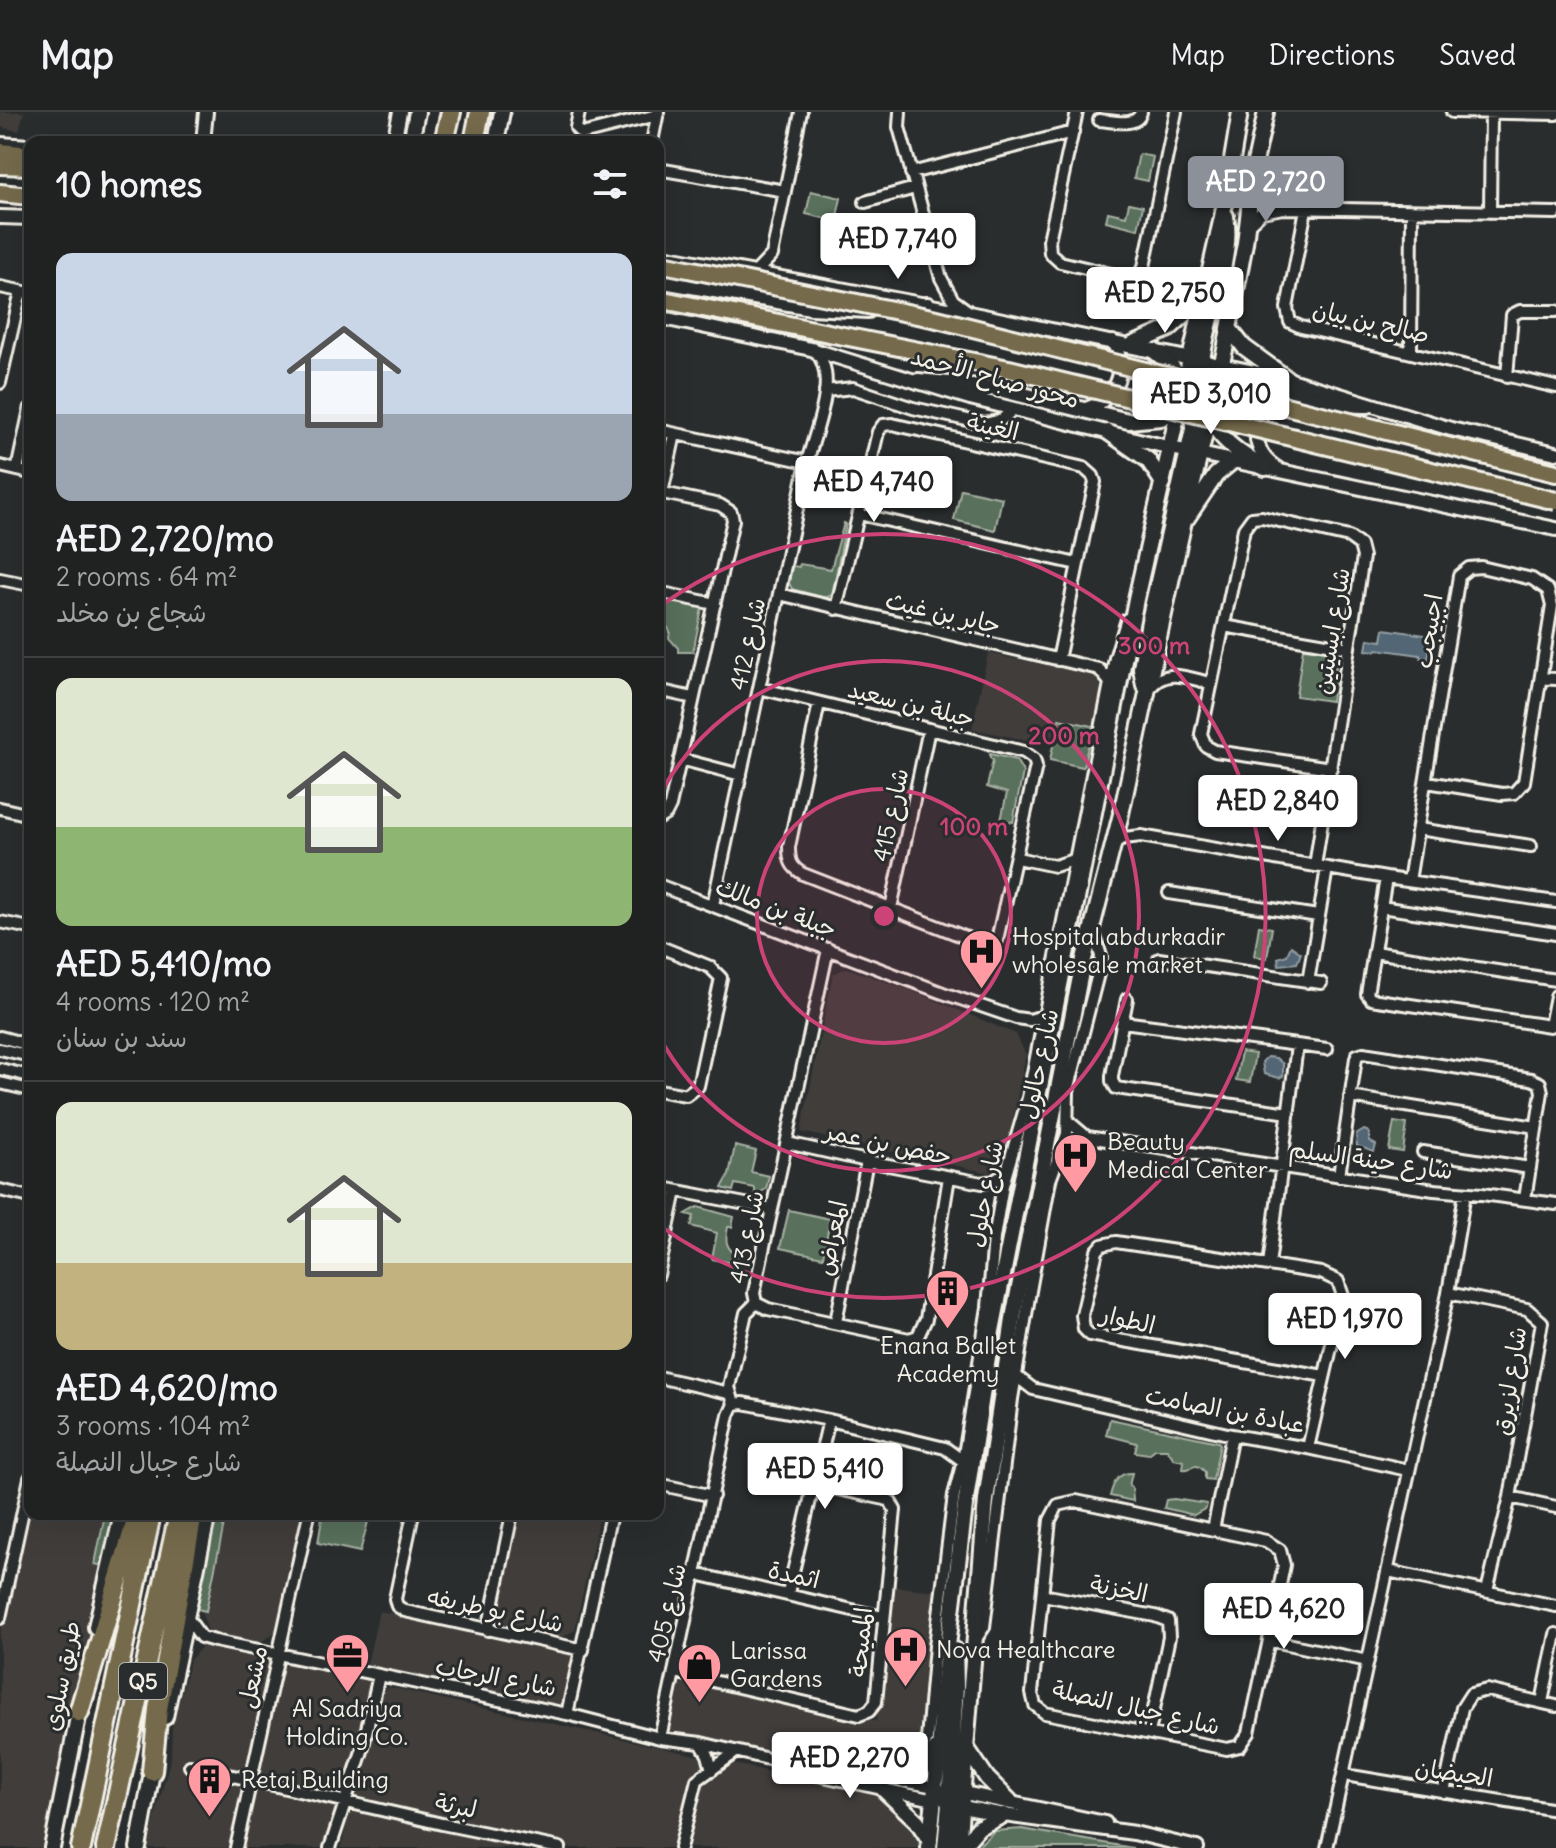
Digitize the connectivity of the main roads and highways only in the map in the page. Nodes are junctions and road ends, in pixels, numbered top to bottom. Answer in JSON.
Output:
{"nodes":[{"id":1,"x":451,"y":112,"type":"edge"},
{"id":2,"x":480,"y":112,"type":"edge"},
{"id":3,"x":502,"y":112,"type":"edge"},
{"id":4,"x":1240,"y":112,"type":"edge"},
{"id":5,"x":417,"y":113,"type":"edge"},
{"id":6,"x":1263,"y":116,"type":"edge"},
{"id":7,"x":414,"y":136,"type":"edge"},
{"id":8,"x":445,"y":136,"type":"edge"},
{"id":9,"x":475,"y":136,"type":"edge"},
{"id":10,"x":497,"y":136,"type":"edge"},
{"id":11,"x":0,"y":152,"type":"edge"},
{"id":12,"x":24,"y":154,"type":"edge"},
{"id":13,"x":0,"y":165,"type":"edge"},
{"id":14,"x":24,"y":166,"type":"edge"},
{"id":15,"x":0,"y":193,"type":"edge"},
{"id":16,"x":24,"y":195,"type":"edge"},
{"id":17,"x":1224,"y":208,"type":"junction"},
{"id":18,"x":664,"y":264,"type":"edge"},
{"id":19,"x":664,"y":281,"type":"edge"},
{"id":20,"x":1203,"y":298,"type":"junction"},
{"id":21,"x":664,"y":300,"type":"edge"},
{"id":22,"x":928,"y":305,"type":"road end"},
{"id":23,"x":1229,"y":328,"type":"junction"},
{"id":24,"x":1132,"y":345,"type":"road end"},
{"id":25,"x":1154,"y":351,"type":"road end"},
{"id":26,"x":1196,"y":359,"type":"junction"},
{"id":27,"x":918,"y":381,"type":"road end"},
{"id":28,"x":1291,"y":385,"type":"junction"},
{"id":29,"x":1184,"y":386,"type":"junction"},
{"id":30,"x":1197,"y":403,"type":"junction"},
{"id":31,"x":1368,"y":405,"type":"road end"},
{"id":32,"x":1208,"y":419,"type":"junction"},
{"id":33,"x":1108,"y":432,"type":"road end"},
{"id":34,"x":1194,"y":453,"type":"junction"},
{"id":35,"x":1233,"y":461,"type":"road end"},
{"id":36,"x":1265,"y":468,"type":"road end"},
{"id":37,"x":1556,"y":473,"type":"edge"},
{"id":38,"x":1163,"y":483,"type":"junction"},
{"id":39,"x":1556,"y":501,"type":"edge"},
{"id":40,"x":1184,"y":521,"type":"junction"},
{"id":41,"x":1146,"y":693,"type":"junction"},
{"id":42,"x":1069,"y":892,"type":"road end"},
{"id":43,"x":1075,"y":911,"type":"junction"},
{"id":44,"x":1031,"y":1126,"type":"junction"},
{"id":45,"x":1016,"y":1146,"type":"road end"},
{"id":46,"x":996,"y":1228,"type":"road end"},
{"id":47,"x":1007,"y":1249,"type":"junction"},
{"id":48,"x":1030,"y":1291,"type":"road end"},
{"id":49,"x":1014,"y":1313,"type":"junction"},
{"id":50,"x":960,"y":1478,"type":"road end"},
{"id":51,"x":965,"y":1506,"type":"junction"},
{"id":52,"x":121,"y":1520,"type":"edge"},
{"id":53,"x":136,"y":1520,"type":"edge"},
{"id":54,"x":150,"y":1520,"type":"edge"},
{"id":55,"x":178,"y":1520,"type":"edge"},
{"id":56,"x":192,"y":1520,"type":"edge"},
{"id":57,"x":207,"y":1520,"type":"edge"},
{"id":58,"x":954,"y":1609,"type":"junction"},
{"id":59,"x":932,"y":1689,"type":"road end"},
{"id":60,"x":941,"y":1703,"type":"junction"},
{"id":61,"x":79,"y":1712,"type":"junction"},
{"id":62,"x":940,"y":1738,"type":"junction"},
{"id":63,"x":966,"y":1747,"type":"junction"},
{"id":64,"x":152,"y":1771,"type":"junction"},
{"id":65,"x":904,"y":1780,"type":"road end"},
{"id":66,"x":881,"y":1783,"type":"road end"},
{"id":67,"x":935,"y":1793,"type":"junction"},
{"id":68,"x":956,"y":1798,"type":"junction"},
{"id":69,"x":930,"y":1844,"type":"edge"},
{"id":70,"x":52,"y":1848,"type":"edge"},
{"id":71,"x":81,"y":1848,"type":"edge"},
{"id":72,"x":106,"y":1848,"type":"edge"},
{"id":73,"x":138,"y":1848,"type":"edge"},
{"id":74,"x":945,"y":1848,"type":"edge"},
{"id":75,"x":959,"y":1848,"type":"edge"}],
"edges":[{"from":1,"to":8,"type":"highway"},
{"from":2,"to":9,"type":"highway"},
{"from":3,"to":10,"type":"main road"},
{"from":4,"to":17,"type":"main road","name":"شارع حالول"},
{"from":5,"to":7,"type":"main road"},
{"from":6,"to":23,"type":"main road","name":"شارع حالول"},
{"from":11,"to":12,"type":"highway"},
{"from":13,"to":14,"type":"highway"},
{"from":15,"to":16,"type":"highway"},
{"from":17,"to":20,"type":"main road","name":"شارع حالول"},
{"from":17,"to":26,"type":"main road"},
{"from":18,"to":37,"type":"highway","name":"محور صباح الأحمد","bridge":true},
{"from":19,"to":22,"type":"main road"},
{"from":20,"to":24,"type":"main road"},
{"from":20,"to":26,"type":"main road","name":"شارع حالول"},
{"from":21,"to":39,"type":"highway","name":"محور صباح الأحمد","bridge":true},
{"from":23,"to":28,"type":"main road"},
{"from":23,"to":30,"type":"main road","name":"شارع حالول"},
{"from":25,"to":29,"type":"main road"},
{"from":26,"to":29,"type":"main road","name":"شارع حالول"},
{"from":26,"to":30,"type":"main road"},
{"from":27,"to":30,"type":"main road"},
{"from":28,"to":30,"type":"main road"},
{"from":28,"to":31,"type":"main road"},
{"from":29,"to":30,"type":"main road","name":"شارع حالول"},
{"from":30,"to":32,"type":"main road","name":"شارع حالول"},
{"from":30,"to":34,"type":"main road"},
{"from":30,"to":38,"type":"main road","name":"شارع حالول"},
{"from":32,"to":34,"type":"main road","name":"شارع حالول"},
{"from":32,"to":36,"type":"main road"},
{"from":33,"to":38,"type":"main road"},
{"from":34,"to":40,"type":"main road","name":"شارع حالول"},
{"from":34,"to":41,"type":"main road"},
{"from":35,"to":40,"type":"main road"},
{"from":38,"to":43,"type":"main road","name":"شارع حالول"},
{"from":40,"to":41,"type":"main road","name":"شارع حالول"},
{"from":41,"to":49,"type":"main road","name":"شارع حالول"},
{"from":42,"to":43,"type":"main road"},
{"from":43,"to":44,"type":"main road","name":"شارع حالول"},
{"from":44,"to":45,"type":"main road"},
{"from":44,"to":47,"type":"main road","name":"شارع حالول"},
{"from":46,"to":47,"type":"main road"},
{"from":47,"to":51,"type":"main road","name":"شارع حالول"},
{"from":48,"to":49,"type":"main road"},
{"from":49,"to":63,"type":"main road","name":"شارع حالول"},
{"from":50,"to":51,"type":"main road"},
{"from":51,"to":58,"type":"main road","name":"شارع حالول"},
{"from":52,"to":61,"type":"main road","name":"طريق سلوى"},
{"from":53,"to":61,"type":"highway"},
{"from":54,"to":71,"type":"highway","number":"Q5"},
{"from":55,"to":72,"type":"highway","number":"Q5"},
{"from":56,"to":64,"type":"highway"},
{"from":57,"to":64,"type":"main road"},
{"from":58,"to":60,"type":"main road","name":"شارع حالول"},
{"from":58,"to":68,"type":"main road"},
{"from":59,"to":60,"type":"main road"},
{"from":60,"to":62,"type":"main road","name":"شارع حالول"},
{"from":61,"to":70,"type":"main road","name":"طريق سلوى"},
{"from":62,"to":65,"type":"main road"},
{"from":62,"to":67,"type":"main road","name":"شارع حالول"},
{"from":63,"to":68,"type":"main road","name":"شارع حالول"},
{"from":63,"to":75,"type":"main road"},
{"from":64,"to":73,"type":"main road"},
{"from":66,"to":69,"type":"main road"},
{"from":67,"to":68,"type":"main road"},
{"from":67,"to":69,"type":"main road","name":"شارع حالول"},
{"from":68,"to":74,"type":"main road"},
{"from":68,"to":75,"type":"main road","name":"شارع حالول"}]}
